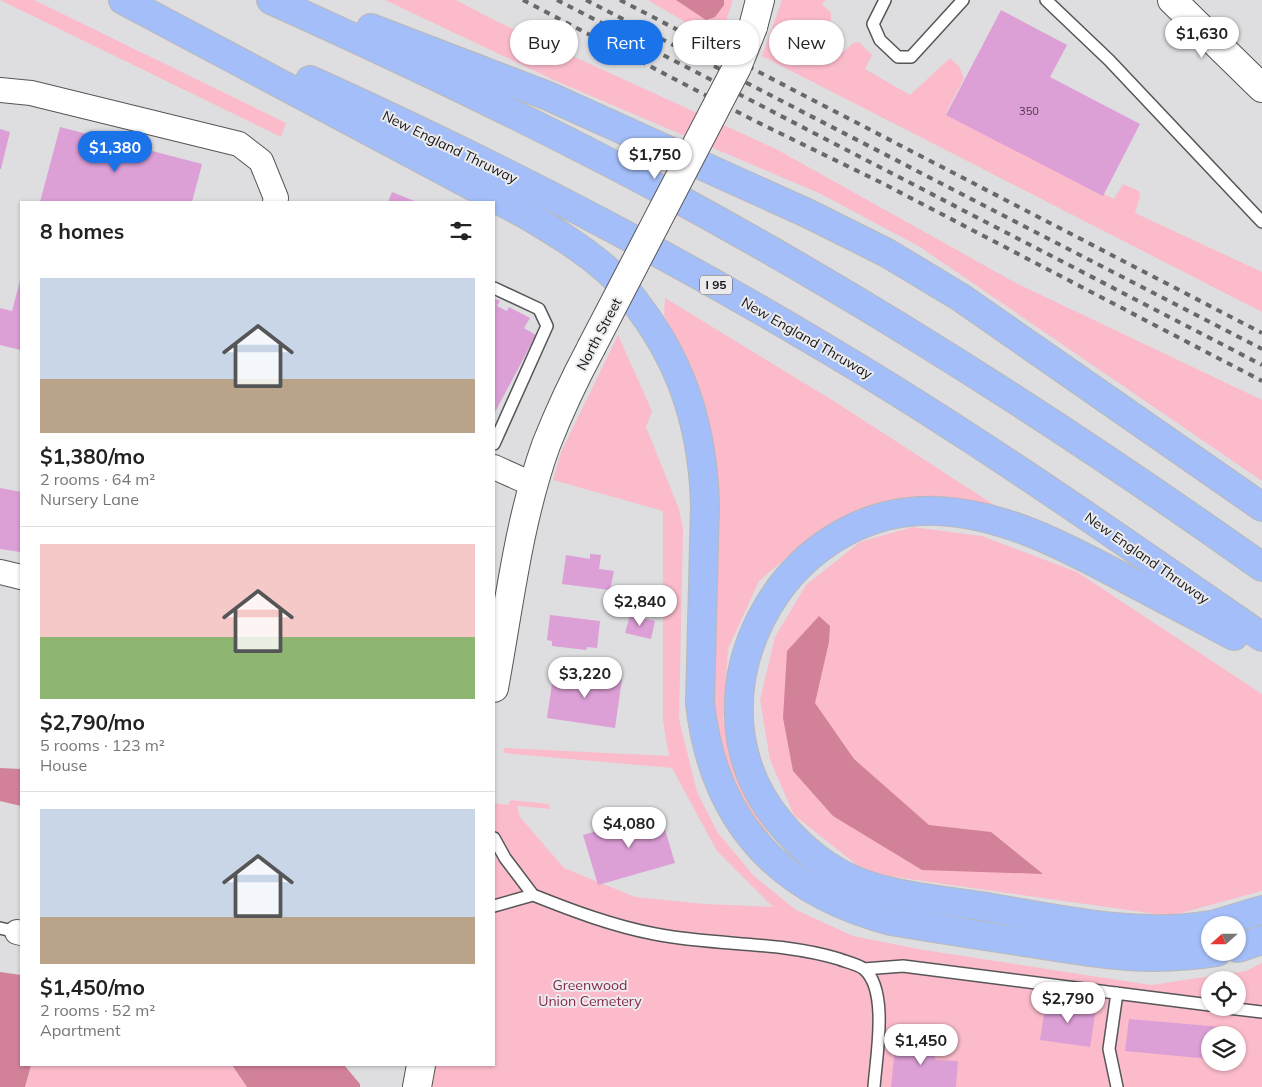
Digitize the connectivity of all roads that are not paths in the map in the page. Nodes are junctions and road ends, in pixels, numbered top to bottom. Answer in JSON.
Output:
{"nodes":[{"id":1,"x":123,"y":0,"type":"edge"},
{"id":2,"x":133,"y":0,"type":"edge"},
{"id":3,"x":271,"y":0,"type":"edge"},
{"id":4,"x":279,"y":0,"type":"edge"},
{"id":5,"x":760,"y":0,"type":"edge"},
{"id":6,"x":885,"y":0,"type":"edge"},
{"id":7,"x":963,"y":0,"type":"edge"},
{"id":8,"x":1046,"y":0,"type":"edge"},
{"id":9,"x":1172,"y":0,"type":"edge"},
{"id":10,"x":1262,"y":88,"type":"edge"},
{"id":11,"x":0,"y":90,"type":"edge"},
{"id":12,"x":275,"y":201,"type":"edge"},
{"id":13,"x":1262,"y":222,"type":"edge"},
{"id":14,"x":495,"y":288,"type":"edge"},
{"id":15,"x":495,"y":442,"type":"edge"},
{"id":16,"x":495,"y":467,"type":"edge"},
{"id":17,"x":534,"y":486,"type":"junction"},
{"id":18,"x":1262,"y":507,"type":"edge"},
{"id":19,"x":1262,"y":567,"type":"edge"},
{"id":20,"x":0,"y":572,"type":"edge"},
{"id":21,"x":20,"y":577,"type":"edge"},
{"id":22,"x":1262,"y":637,"type":"edge"},
{"id":23,"x":1262,"y":650,"type":"edge"},
{"id":24,"x":495,"y":677,"type":"edge"},
{"id":25,"x":495,"y":840,"type":"edge"},
{"id":26,"x":533,"y":895,"type":"junction"},
{"id":27,"x":495,"y":906,"type":"edge"},
{"id":28,"x":1262,"y":910,"type":"edge"},
{"id":29,"x":1242,"y":916,"type":"edge"},
{"id":30,"x":1201,"y":927,"type":"edge"},
{"id":31,"x":1262,"y":940,"type":"edge"},
{"id":32,"x":1246,"y":945,"type":"edge"},
{"id":33,"x":1201,"y":954,"type":"edge"},
{"id":34,"x":864,"y":969,"type":"junction"},
{"id":35,"x":1117,"y":993,"type":"junction"},
{"id":36,"x":1201,"y":1004,"type":"edge"},
{"id":37,"x":1246,"y":1010,"type":"edge"},
{"id":38,"x":1262,"y":1012,"type":"edge"},
{"id":39,"x":421,"y":1066,"type":"edge"},
{"id":40,"x":417,"y":1087,"type":"edge"},
{"id":41,"x":874,"y":1087,"type":"edge"},
{"id":42,"x":1117,"y":1087,"type":"edge"}],
"edges":[{"from":1,"to":33,"type":"highway"},
{"from":2,"to":22,"type":"highway","name":"New England Thruway","number":"I 95"},
{"from":3,"to":19,"type":"highway"},
{"from":4,"to":18,"type":"highway"},
{"from":5,"to":17,"type":"street","name":"North Street","bridge":true},
{"from":6,"to":7,"type":"lane"},
{"from":8,"to":13,"type":"lane"},
{"from":9,"to":10,"type":"street"},
{"from":11,"to":12,"type":"street"},
{"from":14,"to":15,"type":"lane"},
{"from":16,"to":17,"type":"street"},
{"from":17,"to":24,"type":"street","name":"North Street"},
{"from":20,"to":21,"type":"street"},
{"from":23,"to":30,"type":"highway"},
{"from":25,"to":26,"type":"lane"},
{"from":26,"to":27,"type":"lane"},
{"from":26,"to":34,"type":"lane"},
{"from":28,"to":29,"type":"highway"},
{"from":31,"to":32,"type":"highway"},
{"from":34,"to":35,"type":"lane"},
{"from":34,"to":41,"type":"lane"},
{"from":35,"to":36,"type":"lane"},
{"from":35,"to":42,"type":"lane"},
{"from":37,"to":38,"type":"lane"},
{"from":39,"to":40,"type":"street"}]}
